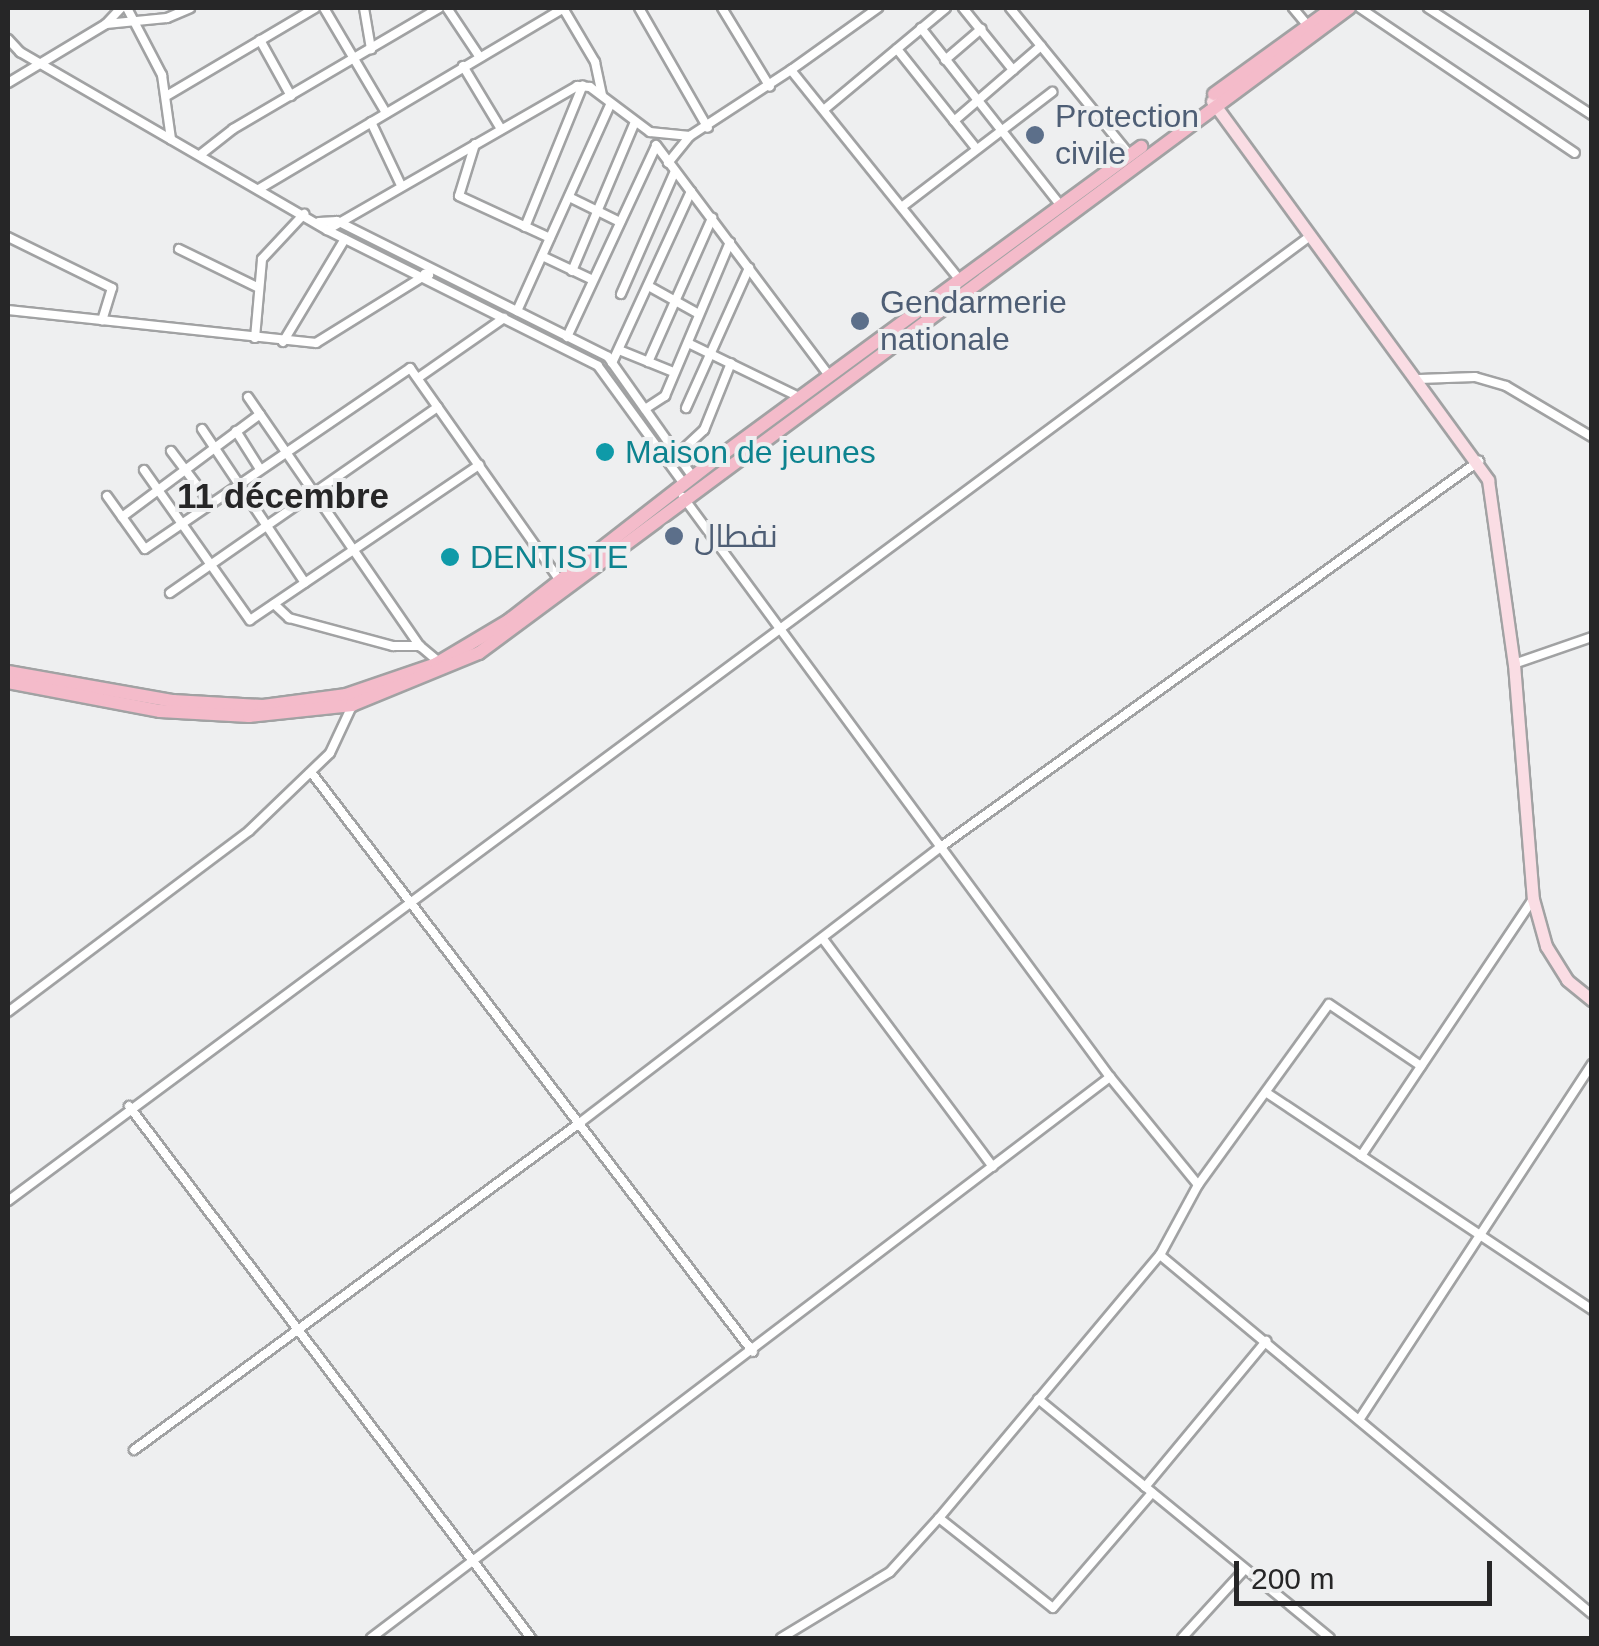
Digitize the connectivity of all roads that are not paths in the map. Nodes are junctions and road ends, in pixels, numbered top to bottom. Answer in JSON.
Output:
{"nodes":[{"id":1,"x":124,"y":8,"type":"edge"},
{"id":2,"x":190,"y":8,"type":"edge"},
{"id":3,"x":314,"y":8,"type":"edge"},
{"id":4,"x":324,"y":8,"type":"edge"},
{"id":5,"x":364,"y":8,"type":"edge"},
{"id":6,"x":439,"y":8,"type":"edge"},
{"id":7,"x":447,"y":8,"type":"edge"},
{"id":8,"x":560,"y":8,"type":"edge"},
{"id":9,"x":639,"y":8,"type":"edge"},
{"id":10,"x":722,"y":8,"type":"edge"},
{"id":11,"x":878,"y":8,"type":"edge"},
{"id":12,"x":946,"y":8,"type":"edge"},
{"id":13,"x":963,"y":8,"type":"edge"},
{"id":14,"x":1010,"y":8,"type":"edge"},
{"id":15,"x":1294,"y":8,"type":"edge"},
{"id":16,"x":1334,"y":8,"type":"edge"},
{"id":17,"x":1348,"y":8,"type":"edge"},
{"id":18,"x":1360,"y":8,"type":"edge"},
{"id":19,"x":1428,"y":8,"type":"edge"},
{"id":20,"x":135,"y":22,"type":"junction"},
{"id":21,"x":106,"y":24,"type":"junction"},
{"id":22,"x":1308,"y":26,"type":"junction"},
{"id":23,"x":921,"y":28,"type":"junction"},
{"id":24,"x":980,"y":29,"type":"junction"},
{"id":25,"x":8,"y":39,"type":"edge"},
{"id":26,"x":260,"y":40,"type":"junction"},
{"id":27,"x":1042,"y":46,"type":"junction"},
{"id":28,"x":371,"y":48,"type":"junction"},
{"id":29,"x":896,"y":48,"type":"junction"},
{"id":30,"x":479,"y":56,"type":"junction"},
{"id":31,"x":353,"y":59,"type":"junction"},
{"id":32,"x":945,"y":60,"type":"junction"},
{"id":33,"x":40,"y":64,"type":"junction"},
{"id":34,"x":463,"y":66,"type":"junction"},
{"id":35,"x":791,"y":70,"type":"junction"},
{"id":36,"x":1013,"y":70,"type":"junction"},
{"id":37,"x":8,"y":83,"type":"edge"},
{"id":38,"x":584,"y":86,"type":"junction"},
{"id":39,"x":770,"y":86,"type":"junction"},
{"id":40,"x":1052,"y":92,"type":"dead end"},
{"id":41,"x":168,"y":95,"type":"junction"},
{"id":42,"x":602,"y":95,"type":"junction"},
{"id":43,"x":291,"y":96,"type":"junction"},
{"id":44,"x":1212,"y":101,"type":"junction"},
{"id":45,"x":977,"y":102,"type":"junction"},
{"id":46,"x":611,"y":103,"type":"junction"},
{"id":47,"x":826,"y":108,"type":"junction"},
{"id":48,"x":386,"y":113,"type":"junction"},
{"id":49,"x":1592,"y":115,"type":"edge"},
{"id":50,"x":370,"y":122,"type":"junction"},
{"id":51,"x":954,"y":122,"type":"junction"},
{"id":52,"x":634,"y":124,"type":"junction"},
{"id":53,"x":708,"y":128,"type":"junction"},
{"id":54,"x":501,"y":129,"type":"junction"},
{"id":55,"x":999,"y":131,"type":"junction"},
{"id":56,"x":650,"y":132,"type":"junction"},
{"id":57,"x":690,"y":136,"type":"junction"},
{"id":58,"x":171,"y":139,"type":"junction"},
{"id":59,"x":476,"y":142,"type":"junction"},
{"id":60,"x":656,"y":146,"type":"junction"},
{"id":61,"x":975,"y":147,"type":"junction"},
{"id":62,"x":1574,"y":153,"type":"dead end"},
{"id":63,"x":200,"y":155,"type":"junction"},
{"id":64,"x":1130,"y":156,"type":"junction"},
{"id":65,"x":668,"y":163,"type":"junction"},
{"id":66,"x":675,"y":171,"type":"junction"},
{"id":67,"x":400,"y":183,"type":"junction"},
{"id":68,"x":259,"y":188,"type":"junction"},
{"id":69,"x":692,"y":191,"type":"junction"},
{"id":70,"x":569,"y":197,"type":"junction"},
{"id":71,"x":903,"y":206,"type":"junction"},
{"id":72,"x":1061,"y":206,"type":"junction"},
{"id":73,"x":597,"y":212,"type":"junction"},
{"id":74,"x":304,"y":214,"type":"junction"},
{"id":75,"x":712,"y":218,"type":"junction"},
{"id":76,"x":337,"y":221,"type":"junction"},
{"id":77,"x":319,"y":222,"type":"junction"},
{"id":78,"x":620,"y":222,"type":"junction"},
{"id":79,"x":526,"y":227,"type":"junction"},
{"id":80,"x":327,"y":230,"type":"junction"},
{"id":81,"x":1310,"y":236,"type":"junction"},
{"id":82,"x":8,"y":237,"type":"edge"},
{"id":83,"x":550,"y":238,"type":"junction"},
{"id":84,"x":345,"y":240,"type":"junction"},
{"id":85,"x":730,"y":242,"type":"junction"},
{"id":86,"x":179,"y":249,"type":"dead end"},
{"id":87,"x":542,"y":256,"type":"junction"},
{"id":88,"x":749,"y":268,"type":"junction"},
{"id":89,"x":572,"y":271,"type":"junction"},
{"id":90,"x":427,"y":274,"type":"junction"},
{"id":91,"x":960,"y":279,"type":"junction"},
{"id":92,"x":593,"y":280,"type":"junction"},
{"id":93,"x":257,"y":288,"type":"junction"},
{"id":94,"x":652,"y":288,"type":"junction"},
{"id":95,"x":621,"y":294,"type":"dead end"},
{"id":96,"x":675,"y":301,"type":"junction"},
{"id":97,"x":8,"y":310,"type":"edge"},
{"id":98,"x":516,"y":311,"type":"junction"},
{"id":99,"x":697,"y":313,"type":"junction"},
{"id":100,"x":504,"y":318,"type":"junction"},
{"id":101,"x":102,"y":321,"type":"junction"},
{"id":102,"x":567,"y":336,"type":"junction"},
{"id":103,"x":256,"y":338,"type":"junction"},
{"id":104,"x":284,"y":342,"type":"junction"},
{"id":105,"x":688,"y":343,"type":"junction"},
{"id":106,"x":619,"y":350,"type":"junction"},
{"id":107,"x":710,"y":353,"type":"junction"},
{"id":108,"x":648,"y":362,"type":"junction"},
{"id":109,"x":731,"y":362,"type":"junction"},
{"id":110,"x":612,"y":363,"type":"junction"},
{"id":111,"x":672,"y":371,"type":"junction"},
{"id":112,"x":829,"y":375,"type":"junction"},
{"id":113,"x":418,"y":378,"type":"junction"},
{"id":114,"x":1419,"y":380,"type":"junction"},
{"id":115,"x":248,"y":397,"type":"dead end"},
{"id":116,"x":800,"y":398,"type":"junction"},
{"id":117,"x":438,"y":407,"type":"junction"},
{"id":118,"x":686,"y":408,"type":"dead end"},
{"id":119,"x":645,"y":409,"type":"junction"},
{"id":120,"x":260,"y":414,"type":"junction"},
{"id":121,"x":202,"y":429,"type":"dead end"},
{"id":122,"x":236,"y":431,"type":"junction"},
{"id":123,"x":1592,"y":437,"type":"edge"},
{"id":124,"x":213,"y":448,"type":"junction"},
{"id":125,"x":286,"y":451,"type":"junction"},
{"id":126,"x":171,"y":452,"type":"dead end"},
{"id":127,"x":677,"y":455,"type":"junction"},
{"id":128,"x":1479,"y":461,"type":"junction"},
{"id":129,"x":479,"y":465,"type":"junction"},
{"id":130,"x":186,"y":468,"type":"junction"},
{"id":131,"x":260,"y":469,"type":"junction"},
{"id":132,"x":144,"y":470,"type":"dead end"},
{"id":133,"x":237,"y":485,"type":"junction"},
{"id":134,"x":687,"y":486,"type":"junction"},
{"id":135,"x":159,"y":490,"type":"junction"},
{"id":136,"x":316,"y":494,"type":"junction"},
{"id":137,"x":106,"y":496,"type":"dead end"},
{"id":138,"x":210,"y":504,"type":"junction"},
{"id":139,"x":122,"y":518,"type":"junction"},
{"id":140,"x":183,"y":523,"type":"junction"},
{"id":141,"x":265,"y":529,"type":"junction"},
{"id":142,"x":354,"y":550,"type":"junction"},
{"id":143,"x":212,"y":564,"type":"junction"},
{"id":144,"x":560,"y":581,"type":"junction"},
{"id":145,"x":306,"y":583,"type":"junction"},
{"id":146,"x":170,"y":593,"type":"dead end"},
{"id":147,"x":274,"y":604,"type":"junction"},
{"id":148,"x":782,"y":628,"type":"junction"},
{"id":149,"x":1592,"y":637,"type":"edge"},
{"id":150,"x":420,"y":646,"type":"junction"},
{"id":151,"x":440,"y":662,"type":"junction"},
{"id":152,"x":1514,"y":664,"type":"junction"},
{"id":153,"x":8,"y":672,"type":"edge"},
{"id":154,"x":8,"y":682,"type":"edge"},
{"id":155,"x":53,"y":686,"type":"junction"},
{"id":156,"x":372,"y":693,"type":"junction"},
{"id":157,"x":352,"y":704,"type":"junction"},
{"id":158,"x":161,"y":705,"type":"junction"},
{"id":159,"x":310,"y":772,"type":"junction"},
{"id":160,"x":942,"y":846,"type":"junction"},
{"id":161,"x":1533,"y":898,"type":"junction"},
{"id":162,"x":412,"y":902,"type":"junction"},
{"id":163,"x":823,"y":939,"type":"junction"},
{"id":164,"x":1592,"y":1000,"type":"edge"},
{"id":165,"x":8,"y":1012,"type":"edge"},
{"id":166,"x":1592,"y":1064,"type":"edge"},
{"id":167,"x":1421,"y":1066,"type":"junction"},
{"id":168,"x":1110,"y":1077,"type":"junction"},
{"id":169,"x":1267,"y":1093,"type":"junction"},
{"id":170,"x":129,"y":1106,"type":"junction"},
{"id":171,"x":577,"y":1125,"type":"junction"},
{"id":172,"x":1361,"y":1156,"type":"junction"},
{"id":173,"x":994,"y":1168,"type":"junction"},
{"id":174,"x":1198,"y":1185,"type":"junction"},
{"id":175,"x":8,"y":1201,"type":"edge"},
{"id":176,"x":1481,"y":1241,"type":"junction"},
{"id":177,"x":1160,"y":1255,"type":"junction"},
{"id":178,"x":1592,"y":1310,"type":"edge"},
{"id":179,"x":300,"y":1330,"type":"junction"},
{"id":180,"x":1266,"y":1340,"type":"junction"},
{"id":181,"x":753,"y":1352,"type":"junction"},
{"id":182,"x":1038,"y":1399,"type":"junction"},
{"id":183,"x":1362,"y":1417,"type":"junction"},
{"id":184,"x":134,"y":1450,"type":"dead end"},
{"id":185,"x":1149,"y":1490,"type":"junction"},
{"id":186,"x":938,"y":1518,"type":"junction"},
{"id":187,"x":474,"y":1562,"type":"junction"},
{"id":188,"x":1244,"y":1568,"type":"junction"},
{"id":189,"x":1592,"y":1614,"type":"edge"},
{"id":190,"x":371,"y":1638,"type":"edge"},
{"id":191,"x":531,"y":1638,"type":"edge"},
{"id":192,"x":780,"y":1638,"type":"edge"},
{"id":193,"x":1182,"y":1638,"type":"edge"},
{"id":194,"x":1330,"y":1638,"type":"edge"}],
"edges":[{"from":1,"to":20,"type":"street"},
{"from":1,"to":21,"type":"street"},
{"from":2,"to":20,"type":"street"},
{"from":3,"to":26,"type":"street"},
{"from":4,"to":31,"type":"street"},
{"from":5,"to":28,"type":"street"},
{"from":6,"to":28,"type":"street"},
{"from":7,"to":30,"type":"street"},
{"from":8,"to":30,"type":"street"},
{"from":8,"to":42,"type":"street"},
{"from":9,"to":53,"type":"street"},
{"from":10,"to":39,"type":"street"},
{"from":11,"to":35,"type":"street"},
{"from":12,"to":23,"type":"street"},
{"from":13,"to":24,"type":"street"},
{"from":14,"to":27,"type":"street"},
{"from":15,"to":22,"type":"street"},
{"from":16,"to":22,"type":"main road"},
{"from":17,"to":44,"type":"main road"},
{"from":18,"to":62,"type":"street"},
{"from":19,"to":49,"type":"street"},
{"from":20,"to":21,"type":"street"},
{"from":20,"to":41,"type":"street"},
{"from":21,"to":33,"type":"street"},
{"from":22,"to":44,"type":"main road"},
{"from":23,"to":29,"type":"street"},
{"from":23,"to":32,"type":"street"},
{"from":24,"to":32,"type":"street"},
{"from":24,"to":36,"type":"street"},
{"from":25,"to":33,"type":"street"},
{"from":26,"to":41,"type":"street"},
{"from":26,"to":43,"type":"street"},
{"from":27,"to":36,"type":"street"},
{"from":27,"to":64,"type":"street"},
{"from":28,"to":31,"type":"street"},
{"from":29,"to":47,"type":"street"},
{"from":29,"to":51,"type":"street"},
{"from":30,"to":34,"type":"street"},
{"from":31,"to":43,"type":"street"},
{"from":31,"to":48,"type":"street"},
{"from":32,"to":45,"type":"street"},
{"from":33,"to":37,"type":"street"},
{"from":33,"to":58,"type":"street"},
{"from":34,"to":48,"type":"street"},
{"from":34,"to":54,"type":"street"},
{"from":35,"to":39,"type":"street"},
{"from":35,"to":47,"type":"street"},
{"from":36,"to":45,"type":"street"},
{"from":38,"to":42,"type":"street"},
{"from":38,"to":54,"type":"street"},
{"from":38,"to":79,"type":"street"},
{"from":39,"to":53,"type":"street"},
{"from":40,"to":55,"type":"street"},
{"from":41,"to":58,"type":"street"},
{"from":42,"to":46,"type":"street"},
{"from":43,"to":63,"type":"street"},
{"from":44,"to":64,"type":"main road"},
{"from":44,"to":81,"type":"street"},
{"from":44,"to":134,"type":"main road"},
{"from":45,"to":51,"type":"street"},
{"from":45,"to":55,"type":"street"},
{"from":46,"to":52,"type":"street"},
{"from":46,"to":70,"type":"street"},
{"from":47,"to":71,"type":"street"},
{"from":48,"to":50,"type":"street"},
{"from":50,"to":67,"type":"street"},
{"from":50,"to":68,"type":"street"},
{"from":51,"to":61,"type":"street"},
{"from":52,"to":56,"type":"street"},
{"from":52,"to":73,"type":"street"},
{"from":53,"to":57,"type":"street"},
{"from":54,"to":59,"type":"street"},
{"from":55,"to":61,"type":"street"},
{"from":55,"to":72,"type":"street"},
{"from":56,"to":57,"type":"street"},
{"from":56,"to":60,"type":"street"},
{"from":57,"to":65,"type":"street"},
{"from":58,"to":63,"type":"street"},
{"from":59,"to":67,"type":"street"},
{"from":59,"to":79,"type":"street"},
{"from":60,"to":65,"type":"street"},
{"from":60,"to":78,"type":"street"},
{"from":61,"to":71,"type":"street"},
{"from":63,"to":68,"type":"street"},
{"from":64,"to":72,"type":"main road"},
{"from":65,"to":66,"type":"street"},
{"from":66,"to":69,"type":"street"},
{"from":66,"to":95,"type":"street"},
{"from":67,"to":76,"type":"street"},
{"from":68,"to":74,"type":"street"},
{"from":69,"to":75,"type":"street"},
{"from":69,"to":94,"type":"street"},
{"from":70,"to":73,"type":"street"},
{"from":70,"to":83,"type":"street"},
{"from":71,"to":91,"type":"street"},
{"from":72,"to":91,"type":"main road"},
{"from":73,"to":78,"type":"street"},
{"from":73,"to":89,"type":"street"},
{"from":74,"to":77,"type":"street"},
{"from":74,"to":93,"type":"street"},
{"from":75,"to":85,"type":"street"},
{"from":75,"to":96,"type":"street"},
{"from":76,"to":77,"type":"street"},
{"from":76,"to":80,"type":"street"},
{"from":76,"to":90,"type":"street"},
{"from":77,"to":80,"type":"street"},
{"from":78,"to":92,"type":"street"},
{"from":79,"to":83,"type":"street"},
{"from":80,"to":84,"type":"street"},
{"from":81,"to":114,"type":"street"},
{"from":81,"to":148,"type":"street"},
{"from":82,"to":101,"type":"street"},
{"from":83,"to":87,"type":"street"},
{"from":84,"to":90,"type":"street"},
{"from":84,"to":104,"type":"street"},
{"from":85,"to":88,"type":"street"},
{"from":85,"to":99,"type":"street"},
{"from":86,"to":93,"type":"street"},
{"from":87,"to":89,"type":"street"},
{"from":87,"to":98,"type":"street"},
{"from":88,"to":107,"type":"street"},
{"from":88,"to":112,"type":"street"},
{"from":89,"to":92,"type":"street"},
{"from":90,"to":98,"type":"street"},
{"from":90,"to":100,"type":"street"},
{"from":90,"to":104,"type":"street"},
{"from":91,"to":112,"type":"main road"},
{"from":92,"to":102,"type":"street"},
{"from":93,"to":103,"type":"street"},
{"from":94,"to":96,"type":"street"},
{"from":94,"to":106,"type":"street"},
{"from":96,"to":99,"type":"street"},
{"from":96,"to":108,"type":"street"},
{"from":97,"to":101,"type":"street"},
{"from":98,"to":102,"type":"street"},
{"from":99,"to":105,"type":"street"},
{"from":100,"to":113,"type":"street"},
{"from":100,"to":134,"type":"street"},
{"from":101,"to":103,"type":"street"},
{"from":102,"to":110,"type":"street"},
{"from":103,"to":104,"type":"street"},
{"from":105,"to":107,"type":"street"},
{"from":105,"to":111,"type":"street"},
{"from":106,"to":108,"type":"street"},
{"from":106,"to":110,"type":"street"},
{"from":107,"to":109,"type":"street"},
{"from":107,"to":118,"type":"street"},
{"from":108,"to":111,"type":"street"},
{"from":109,"to":116,"type":"street"},
{"from":109,"to":127,"type":"street"},
{"from":110,"to":119,"type":"street"},
{"from":111,"to":119,"type":"street"},
{"from":112,"to":116,"type":"main road"},
{"from":113,"to":117,"type":"street"},
{"from":113,"to":125,"type":"street"},
{"from":114,"to":123,"type":"street"},
{"from":114,"to":128,"type":"street"},
{"from":115,"to":120,"type":"street"},
{"from":116,"to":134,"type":"main road"},
{"from":117,"to":129,"type":"street"},
{"from":117,"to":136,"type":"street"},
{"from":119,"to":127,"type":"street"},
{"from":120,"to":122,"type":"street"},
{"from":120,"to":125,"type":"street"},
{"from":121,"to":124,"type":"street"},
{"from":122,"to":124,"type":"street"},
{"from":122,"to":131,"type":"street"},
{"from":124,"to":130,"type":"street"},
{"from":124,"to":133,"type":"street"},
{"from":125,"to":131,"type":"street"},
{"from":125,"to":136,"type":"street"},
{"from":126,"to":130,"type":"street"},
{"from":127,"to":134,"type":"street"},
{"from":128,"to":152,"type":"street"},
{"from":128,"to":160,"type":"street"},
{"from":129,"to":142,"type":"street"},
{"from":129,"to":144,"type":"street"},
{"from":130,"to":135,"type":"street"},
{"from":130,"to":138,"type":"street"},
{"from":131,"to":133,"type":"street"},
{"from":132,"to":135,"type":"street"},
{"from":133,"to":138,"type":"street"},
{"from":133,"to":141,"type":"street"},
{"from":134,"to":144,"type":"main road"},
{"from":134,"to":148,"type":"street"},
{"from":134,"to":156,"type":"main road"},
{"from":135,"to":139,"type":"street"},
{"from":135,"to":140,"type":"street"},
{"from":136,"to":141,"type":"street"},
{"from":136,"to":142,"type":"street"},
{"from":137,"to":139,"type":"street"},
{"from":138,"to":140,"type":"street"},
{"from":139,"to":140,"type":"street"},
{"from":140,"to":143,"type":"street"},
{"from":141,"to":143,"type":"street"},
{"from":141,"to":145,"type":"street"},
{"from":142,"to":145,"type":"street"},
{"from":142,"to":150,"type":"street"},
{"from":143,"to":146,"type":"street"},
{"from":143,"to":147,"type":"street"},
{"from":144,"to":151,"type":"main road"},
{"from":145,"to":147,"type":"street"},
{"from":147,"to":150,"type":"street"},
{"from":148,"to":160,"type":"street"},
{"from":148,"to":162,"type":"street"},
{"from":149,"to":152,"type":"street"},
{"from":150,"to":151,"type":"street"},
{"from":151,"to":156,"type":"main road"},
{"from":152,"to":161,"type":"street"},
{"from":153,"to":155,"type":"main road"},
{"from":154,"to":155,"type":"main road"},
{"from":155,"to":158,"type":"main road"},
{"from":156,"to":157,"type":"main road"},
{"from":156,"to":158,"type":"main road"},
{"from":157,"to":158,"type":"main road"},
{"from":157,"to":159,"type":"street"},
{"from":159,"to":162,"type":"street"},
{"from":159,"to":165,"type":"street"},
{"from":160,"to":163,"type":"street"},
{"from":160,"to":168,"type":"street"},
{"from":161,"to":164,"type":"street"},
{"from":161,"to":167,"type":"street"},
{"from":162,"to":170,"type":"street"},
{"from":162,"to":171,"type":"street"},
{"from":163,"to":171,"type":"street"},
{"from":163,"to":173,"type":"street"},
{"from":166,"to":176,"type":"street"},
{"from":167,"to":169,"type":"street"},
{"from":167,"to":172,"type":"street"},
{"from":168,"to":173,"type":"street"},
{"from":168,"to":174,"type":"street"},
{"from":169,"to":172,"type":"street"},
{"from":169,"to":174,"type":"street"},
{"from":170,"to":175,"type":"street"},
{"from":170,"to":179,"type":"street"},
{"from":171,"to":179,"type":"street"},
{"from":171,"to":181,"type":"street"},
{"from":172,"to":176,"type":"street"},
{"from":173,"to":181,"type":"street"},
{"from":174,"to":177,"type":"street"},
{"from":176,"to":178,"type":"street"},
{"from":176,"to":183,"type":"street"},
{"from":177,"to":180,"type":"street"},
{"from":177,"to":182,"type":"street"},
{"from":179,"to":184,"type":"street"},
{"from":179,"to":187,"type":"street"},
{"from":180,"to":183,"type":"street"},
{"from":180,"to":185,"type":"street"},
{"from":181,"to":187,"type":"street"},
{"from":182,"to":185,"type":"street"},
{"from":182,"to":186,"type":"street"},
{"from":183,"to":189,"type":"street"},
{"from":185,"to":186,"type":"street"},
{"from":185,"to":188,"type":"street"},
{"from":186,"to":192,"type":"street"},
{"from":187,"to":190,"type":"street"},
{"from":187,"to":191,"type":"street"},
{"from":188,"to":193,"type":"street"},
{"from":188,"to":194,"type":"street"}]}
